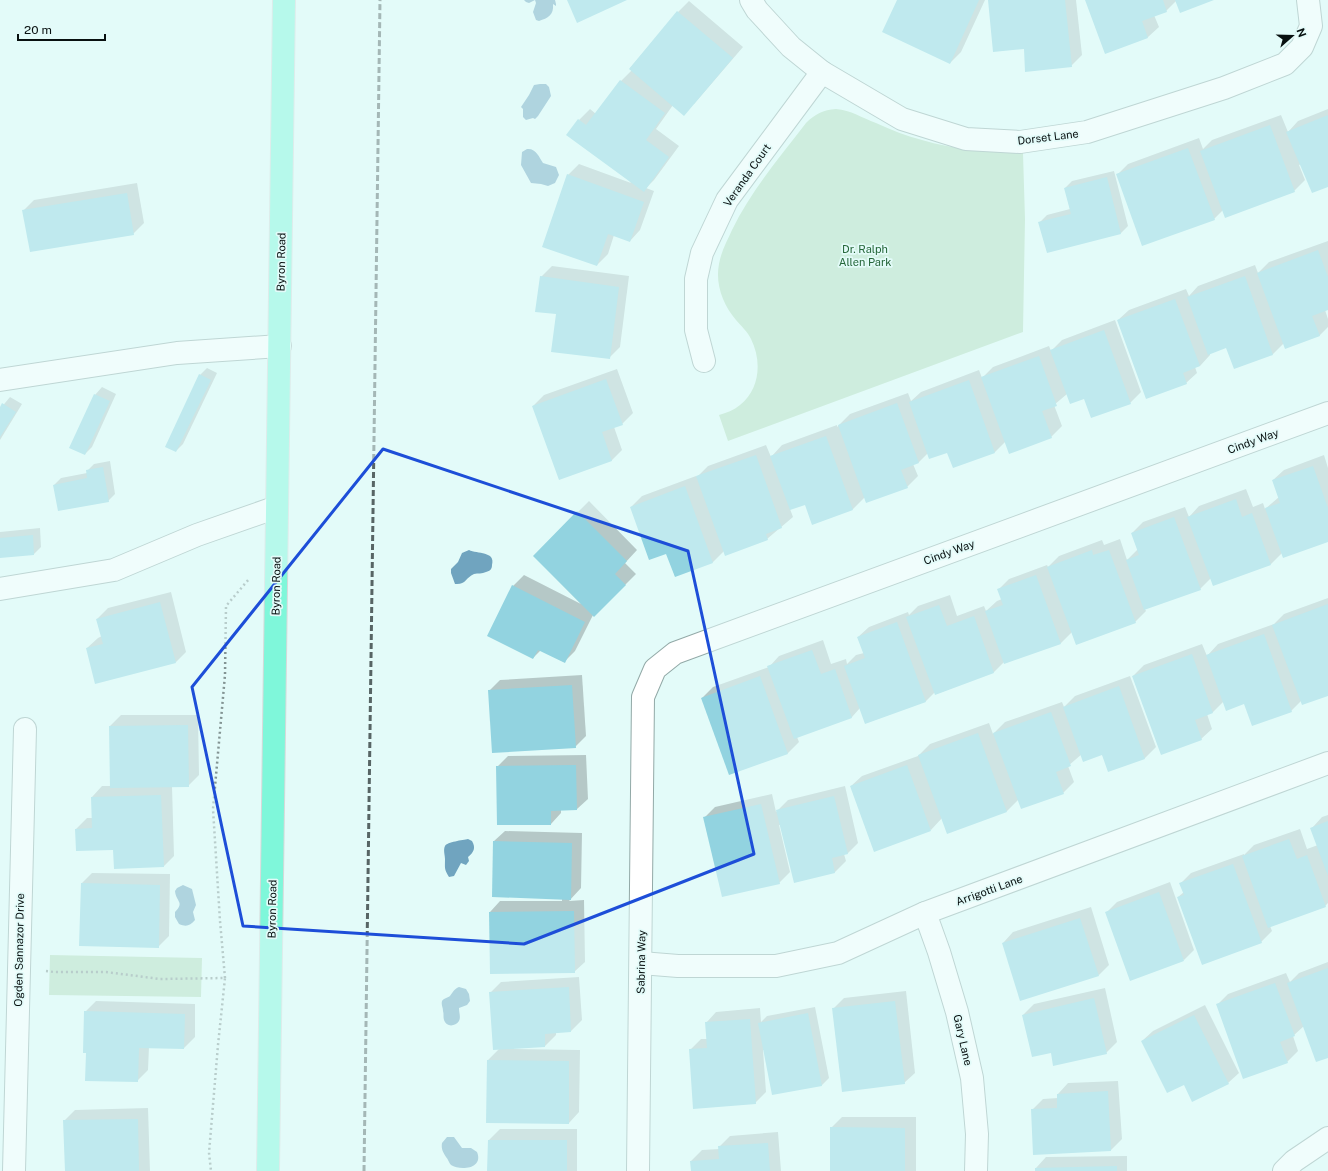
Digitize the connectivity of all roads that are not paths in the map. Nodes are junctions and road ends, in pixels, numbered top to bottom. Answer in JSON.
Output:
{"nodes":[{"id":1,"x":284,"y":0,"type":"edge"},
{"id":2,"x":751,"y":0,"type":"edge"},
{"id":3,"x":1308,"y":0,"type":"edge"},
{"id":4,"x":822,"y":72,"type":"junction"},
{"id":5,"x":280,"y":346,"type":"junction"},
{"id":6,"x":704,"y":361,"type":"dead end"},
{"id":7,"x":0,"y":380,"type":"edge"},
{"id":8,"x":1328,"y":414,"type":"edge"},
{"id":9,"x":277,"y":507,"type":"junction"},
{"id":10,"x":0,"y":589,"type":"edge"},
{"id":11,"x":25,"y":729,"type":"dead end"},
{"id":12,"x":643,"y":753,"type":"joint"},
{"id":13,"x":1328,"y":763,"type":"edge"},
{"id":14,"x":925,"y":913,"type":"junction"},
{"id":15,"x":641,"y":964,"type":"junction"},
{"id":16,"x":12,"y":980,"type":"edge"},
{"id":17,"x":1328,"y":1138,"type":"edge"},
{"id":18,"x":14,"y":1171,"type":"edge"},
{"id":19,"x":268,"y":1171,"type":"edge"},
{"id":20,"x":638,"y":1171,"type":"edge"},
{"id":21,"x":976,"y":1171,"type":"edge"},
{"id":22,"x":1284,"y":1171,"type":"edge"}],
"edges":[{"from":1,"to":5,"type":"main road","name":"Byron Road"},
{"from":2,"to":4,"type":"street","name":"Dorset Lane"},
{"from":3,"to":4,"type":"street","name":"Dorset Lane"},
{"from":4,"to":6,"type":"street","name":"Veranda Court"},
{"from":5,"to":7,"type":"street"},
{"from":5,"to":9,"type":"main road","name":"Byron Road"},
{"from":8,"to":12,"type":"street","name":"Cindy Way"},
{"from":9,"to":10,"type":"street"},
{"from":9,"to":19,"type":"main road","name":"Byron Road"},
{"from":11,"to":16,"type":"street","name":"Ogden Sannazor Drive"},
{"from":12,"to":15,"type":"street","name":"Sabrina Way"},
{"from":13,"to":14,"type":"street","name":"Arrigotti Lane"},
{"from":14,"to":15,"type":"street","name":"Arrigotti Lane"},
{"from":14,"to":21,"type":"street","name":"Gary Lane"},
{"from":15,"to":20,"type":"street","name":"Sabrina Way"},
{"from":16,"to":18,"type":"street","name":"Ogden Sannazor Drive"},
{"from":17,"to":22,"type":"street"}]}
